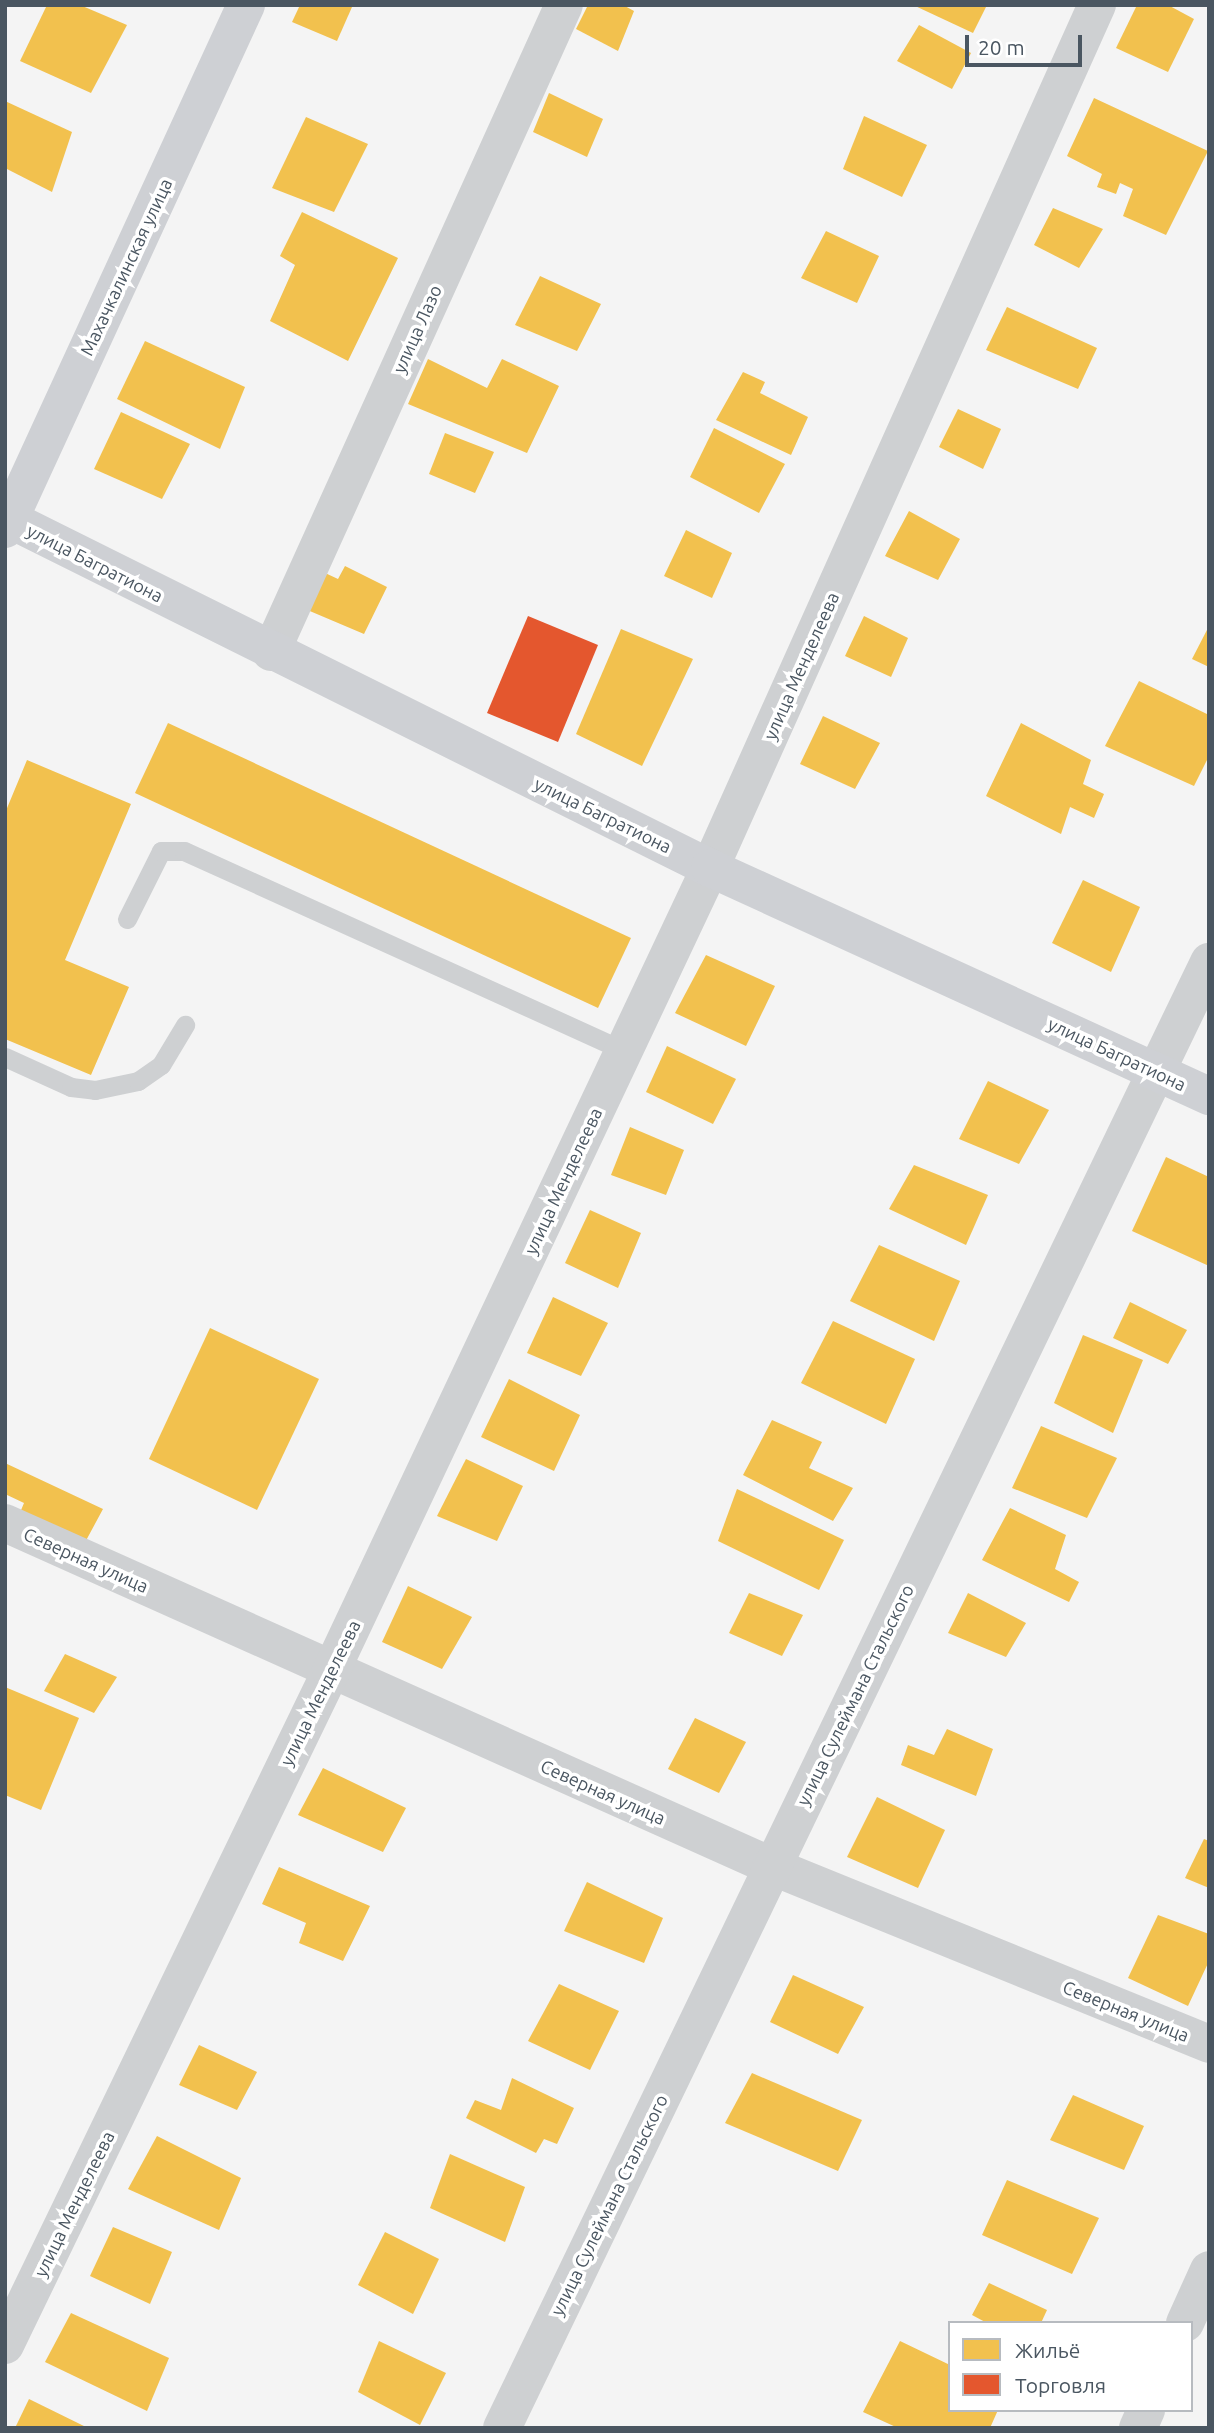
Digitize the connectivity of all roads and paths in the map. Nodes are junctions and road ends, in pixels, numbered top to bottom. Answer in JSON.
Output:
{"nodes":[{"id":1,"x":246,"y":5,"type":"edge"},
{"id":2,"x":564,"y":5,"type":"edge"},
{"id":3,"x":1097,"y":5,"type":"edge"},
{"id":4,"x":7,"y":522,"type":"edge"},
{"id":5,"x":271,"y":652,"type":"junction"},
{"id":6,"x":710,"y":868,"type":"junction"},
{"id":7,"x":127,"y":919,"type":"dead end"},
{"id":8,"x":1209,"y":962,"type":"edge"},
{"id":9,"x":185,"y":1025,"type":"dead end"},
{"id":10,"x":624,"y":1051,"type":"junction"},
{"id":11,"x":5,"y":1057,"type":"edge"},
{"id":12,"x":1157,"y":1073,"type":"junction"},
{"id":13,"x":1209,"y":1097,"type":"edge"},
{"id":14,"x":5,"y":1523,"type":"edge"},
{"id":15,"x":331,"y":1671,"type":"junction"},
{"id":16,"x":771,"y":1866,"type":"junction"},
{"id":17,"x":1209,"y":2044,"type":"edge"},
{"id":18,"x":1209,"y":2270,"type":"edge"},
{"id":19,"x":1186,"y":2321,"type":"edge"},
{"id":20,"x":5,"y":2345,"type":"edge"},
{"id":21,"x":1145,"y":2412,"type":"edge"},
{"id":22,"x":502,"y":2428,"type":"edge"},
{"id":23,"x":1138,"y":2428,"type":"edge"}],
"edges":[{"from":1,"to":4,"type":"street","name":"Махачкалинская улица"},
{"from":2,"to":5,"type":"street","name":"улица Лазо"},
{"from":3,"to":6,"type":"street","name":"улица Менделеева"},
{"from":4,"to":5,"type":"street","name":"улица Багратиона"},
{"from":5,"to":6,"type":"street","name":"улица Багратиона"},
{"from":6,"to":10,"type":"street","name":"улица Менделеева"},
{"from":6,"to":12,"type":"street","name":"улица Багратиона"},
{"from":7,"to":10,"type":"lane"},
{"from":8,"to":12,"type":"street","name":"улица Сулеймана Стальского"},
{"from":9,"to":11,"type":"lane"},
{"from":10,"to":15,"type":"street","name":"улица Менделеева"},
{"from":12,"to":13,"type":"street","name":"улица Багратиона"},
{"from":12,"to":16,"type":"street","name":"улица Сулеймана Стальского"},
{"from":14,"to":15,"type":"street","name":"Северная улица"},
{"from":15,"to":16,"type":"street","name":"Северная улица"},
{"from":15,"to":20,"type":"street","name":"улица Менделеева"},
{"from":16,"to":17,"type":"street","name":"Северная улица"},
{"from":16,"to":22,"type":"street","name":"улица Сулеймана Стальского"},
{"from":18,"to":19,"type":"street"},
{"from":21,"to":23,"type":"street"}]}
